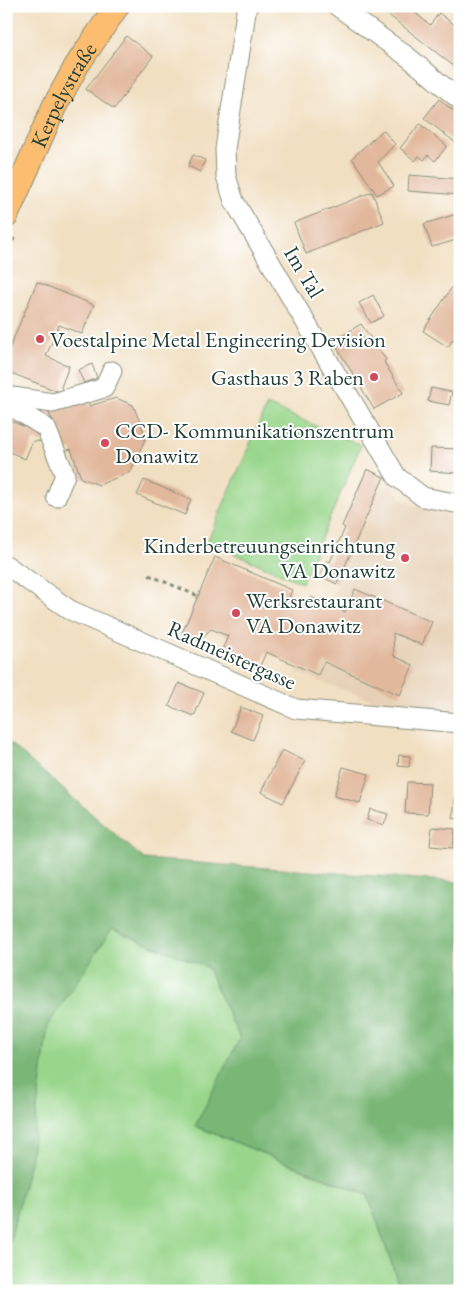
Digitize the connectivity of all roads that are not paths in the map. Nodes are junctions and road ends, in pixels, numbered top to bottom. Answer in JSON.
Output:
{"nodes":[{"id":1,"x":118,"y":6,"type":"edge"},
{"id":2,"x":247,"y":6,"type":"edge"},
{"id":3,"x":338,"y":7,"type":"edge"},
{"id":4,"x":460,"y":100,"type":"edge"},
{"id":5,"x":6,"y":216,"type":"edge"},
{"id":6,"x":112,"y":371,"type":"dead end"},
{"id":7,"x":6,"y":396,"type":"edge"},
{"id":8,"x":6,"y":403,"type":"edge"},
{"id":9,"x":56,"y":497,"type":"dead end"},
{"id":10,"x":460,"y":504,"type":"edge"},
{"id":11,"x":6,"y":564,"type":"edge"},
{"id":12,"x":460,"y":722,"type":"edge"}],
"edges":[{"from":1,"to":5,"type":"main road","name":"Kerpelystraße"},
{"from":2,"to":10,"type":"street","name":"Im Tal"},
{"from":3,"to":4,"type":"street"},
{"from":6,"to":7,"type":"street"},
{"from":8,"to":9,"type":"street"},
{"from":11,"to":12,"type":"street","name":"Radmeistergasse"}]}
